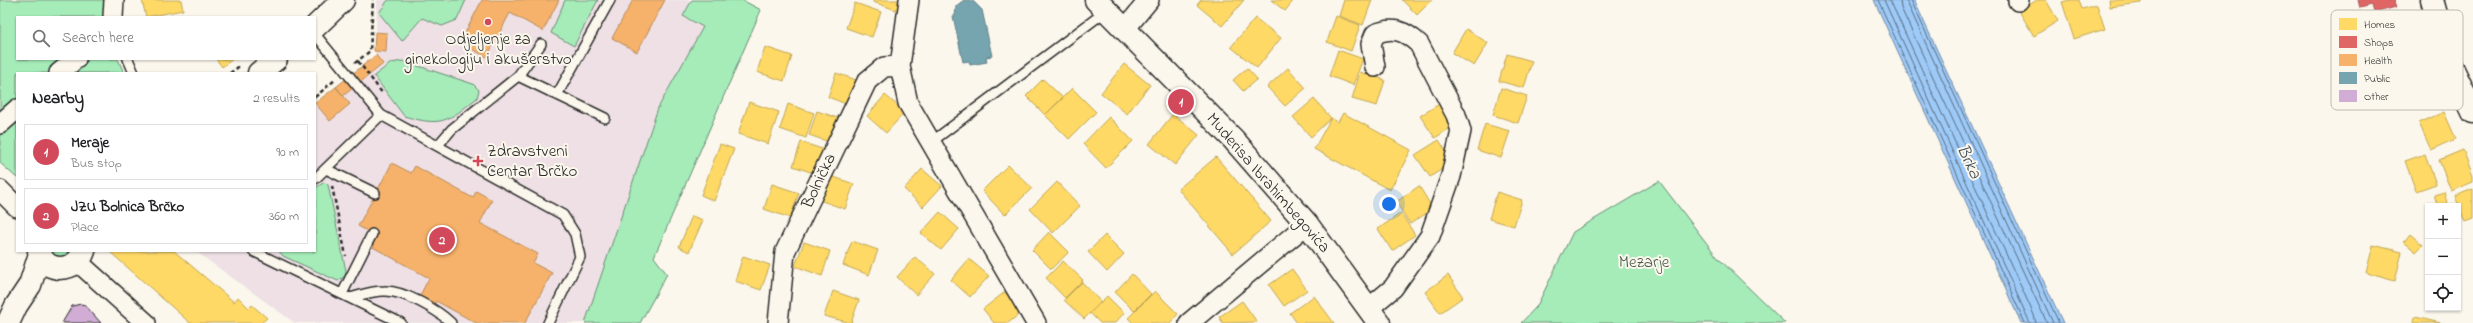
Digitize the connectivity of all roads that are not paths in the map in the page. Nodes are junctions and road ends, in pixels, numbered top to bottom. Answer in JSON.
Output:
{"nodes":[{"id":1,"x":114,"y":0,"type":"edge"},
{"id":2,"x":344,"y":0,"type":"edge"},
{"id":3,"x":610,"y":0,"type":"edge"},
{"id":4,"x":909,"y":0,"type":"edge"},
{"id":5,"x":1148,"y":0,"type":"edge"},
{"id":6,"x":2432,"y":0,"type":"edge"},
{"id":7,"x":1101,"y":5,"type":"edge"},
{"id":8,"x":2435,"y":10,"type":"edge"},
{"id":9,"x":113,"y":16,"type":"edge"},
{"id":10,"x":316,"y":27,"type":"edge"},
{"id":11,"x":1126,"y":28,"type":"junction"},
{"id":12,"x":316,"y":35,"type":"edge"},
{"id":13,"x":541,"y":44,"type":"dead end"},
{"id":14,"x":75,"y":60,"type":"edge"},
{"id":15,"x":128,"y":60,"type":"edge"},
{"id":16,"x":275,"y":60,"type":"edge"},
{"id":17,"x":900,"y":66,"type":"junction"},
{"id":18,"x":1375,"y":67,"type":"dead end"},
{"id":19,"x":60,"y":72,"type":"edge"},
{"id":20,"x":134,"y":72,"type":"edge"},
{"id":21,"x":260,"y":72,"type":"edge"},
{"id":22,"x":518,"y":76,"type":"junction"},
{"id":23,"x":2463,"y":91,"type":"edge"},
{"id":24,"x":558,"y":95,"type":"junction"},
{"id":25,"x":16,"y":110,"type":"edge"},
{"id":26,"x":2473,"y":112,"type":"edge"},
{"id":27,"x":380,"y":115,"type":"junction"},
{"id":28,"x":605,"y":118,"type":"dead end"},
{"id":29,"x":0,"y":124,"type":"edge"},
{"id":30,"x":930,"y":143,"type":"junction"},
{"id":31,"x":438,"y":145,"type":"junction"},
{"id":32,"x":326,"y":169,"type":"junction"},
{"id":33,"x":316,"y":178,"type":"edge"},
{"id":34,"x":0,"y":190,"type":"edge"},
{"id":35,"x":376,"y":193,"type":"dead end"},
{"id":36,"x":16,"y":206,"type":"edge"},
{"id":37,"x":1307,"y":224,"type":"junction"},
{"id":38,"x":372,"y":234,"type":"dead end"},
{"id":39,"x":255,"y":252,"type":"edge"},
{"id":40,"x":39,"y":253,"type":"edge"},
{"id":41,"x":73,"y":261,"type":"edge"},
{"id":42,"x":30,"y":285,"type":"junction"},
{"id":43,"x":346,"y":296,"type":"junction"},
{"id":44,"x":1374,"y":316,"type":"edge"},
{"id":45,"x":8,"y":323,"type":"edge"},
{"id":46,"x":146,"y":323,"type":"edge"},
{"id":47,"x":401,"y":323,"type":"edge"},
{"id":48,"x":451,"y":323,"type":"edge"},
{"id":49,"x":548,"y":323,"type":"edge"},
{"id":50,"x":778,"y":323,"type":"edge"},
{"id":51,"x":1036,"y":323,"type":"edge"},
{"id":52,"x":1189,"y":323,"type":"edge"}],
"edges":[{"from":1,"to":9,"type":"street"},
{"from":2,"to":10,"type":"main road"},
{"from":3,"to":24,"type":"lane"},
{"from":4,"to":17,"type":"street"},
{"from":5,"to":11,"type":"street"},
{"from":6,"to":8,"type":"main road"},
{"from":7,"to":11,"type":"main road","name":"Muderisa Ibrahimbegovića"},
{"from":7,"to":30,"type":"lane"},
{"from":11,"to":37,"type":"main road","name":"Muderisa Ibrahimbegovića"},
{"from":12,"to":27,"type":"lane"},
{"from":13,"to":22,"type":"lane"},
{"from":14,"to":19,"type":"street"},
{"from":15,"to":20,"type":"lane"},
{"from":16,"to":21,"type":"main road"},
{"from":17,"to":30,"type":"street"},
{"from":17,"to":50,"type":"street","name":"Bolnička"},
{"from":18,"to":44,"type":"street"},
{"from":22,"to":24,"type":"lane"},
{"from":22,"to":31,"type":"lane"},
{"from":23,"to":26,"type":"main road"},
{"from":24,"to":28,"type":"lane"},
{"from":25,"to":29,"type":"street"},
{"from":27,"to":31,"type":"lane"},
{"from":27,"to":32,"type":"lane"},
{"from":30,"to":51,"type":"street"},
{"from":31,"to":49,"type":"lane"},
{"from":32,"to":33,"type":"lane"},
{"from":32,"to":35,"type":"lane"},
{"from":34,"to":36,"type":"street"},
{"from":37,"to":44,"type":"main road","name":"Muderisa Ibrahimbegovića"},
{"from":37,"to":52,"type":"street"},
{"from":38,"to":43,"type":"lane"},
{"from":39,"to":43,"type":"lane"},
{"from":40,"to":41,"type":"main road"},
{"from":40,"to":42,"type":"main road"},
{"from":41,"to":42,"type":"main road"},
{"from":41,"to":46,"type":"street"},
{"from":42,"to":45,"type":"main road"},
{"from":43,"to":47,"type":"lane"},
{"from":43,"to":48,"type":"lane"}]}
